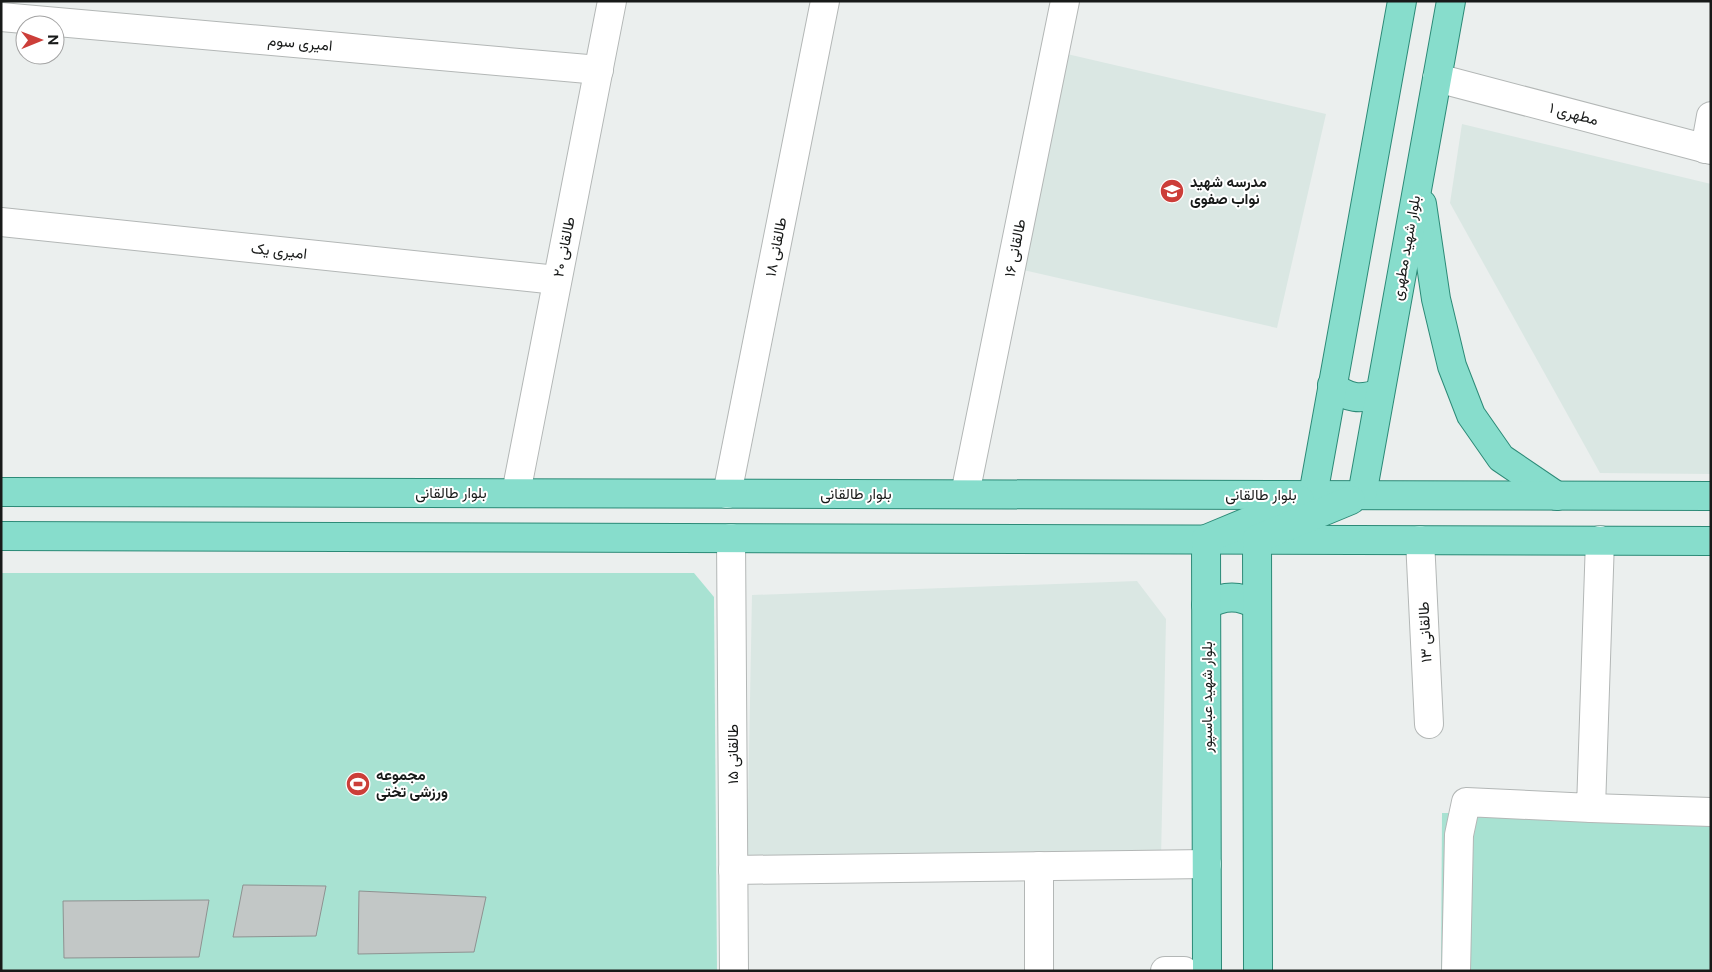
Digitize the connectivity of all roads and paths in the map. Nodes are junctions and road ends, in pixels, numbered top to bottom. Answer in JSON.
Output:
{"nodes":[{"id":1,"x":612,"y":1,"type":"edge"},
{"id":2,"x":825,"y":1,"type":"edge"},
{"id":3,"x":1065,"y":1,"type":"edge"},
{"id":4,"x":1402,"y":1,"type":"edge"},
{"id":5,"x":1452,"y":1,"type":"edge"},
{"id":6,"x":1,"y":16,"type":"edge"},
{"id":7,"x":599,"y":70,"type":"junction"},
{"id":8,"x":1437,"y":78,"type":"junction"},
{"id":9,"x":1711,"y":116,"type":"edge"},
{"id":10,"x":1708,"y":149,"type":"edge"},
{"id":11,"x":1419,"y":181,"type":"junction"},
{"id":12,"x":1,"y":222,"type":"edge"},
{"id":13,"x":557,"y":280,"type":"junction"},
{"id":14,"x":1332,"y":385,"type":"junction"},
{"id":15,"x":1380,"y":393,"type":"junction"},
{"id":16,"x":1,"y":492,"type":"edge"},
{"id":17,"x":516,"y":493,"type":"junction"},
{"id":18,"x":727,"y":494,"type":"junction"},
{"id":19,"x":965,"y":494,"type":"junction"},
{"id":20,"x":1313,"y":495,"type":"junction"},
{"id":21,"x":1362,"y":495,"type":"junction"},
{"id":22,"x":1518,"y":496,"type":"junction"},
{"id":23,"x":1557,"y":496,"type":"junction"},
{"id":24,"x":1711,"y":496,"type":"edge"},
{"id":25,"x":1,"y":536,"type":"edge"},
{"id":26,"x":731,"y":538,"type":"junction"},
{"id":27,"x":1206,"y":539,"type":"junction"},
{"id":28,"x":1257,"y":539,"type":"junction"},
{"id":29,"x":1420,"y":540,"type":"junction"},
{"id":30,"x":1518,"y":540,"type":"junction"},
{"id":31,"x":1600,"y":540,"type":"junction"},
{"id":32,"x":1711,"y":541,"type":"edge"},
{"id":33,"x":1206,"y":605,"type":"junction"},
{"id":34,"x":1257,"y":605,"type":"junction"},
{"id":35,"x":1429,"y":724,"type":"dead end"},
{"id":36,"x":1591,"y":808,"type":"junction"},
{"id":37,"x":1711,"y":812,"type":"edge"},
{"id":38,"x":1207,"y":864,"type":"junction"},
{"id":39,"x":1039,"y":866,"type":"junction"},
{"id":40,"x":734,"y":870,"type":"junction"},
{"id":41,"x":734,"y":971,"type":"edge"},
{"id":42,"x":1039,"y":971,"type":"edge"},
{"id":43,"x":1165,"y":971,"type":"edge"},
{"id":44,"x":1184,"y":971,"type":"edge"},
{"id":45,"x":1207,"y":971,"type":"edge"},
{"id":46,"x":1258,"y":971,"type":"edge"},
{"id":47,"x":1456,"y":971,"type":"edge"}],
"edges":[{"from":1,"to":7,"type":"street","name":"طالقانی ۲۰"},
{"from":2,"to":18,"type":"street","name":"طالقانی ۱۸"},
{"from":3,"to":19,"type":"street","name":"طالقانی ۱۶"},
{"from":4,"to":14,"type":"main road"},
{"from":5,"to":8,"type":"main road","name":"بلوار شهید مطهری"},
{"from":6,"to":7,"type":"street","name":"امیری سوم"},
{"from":7,"to":13,"type":"street","name":"طالقانی ۲۰"},
{"from":8,"to":10,"type":"street","name":"مطهری ۱"},
{"from":8,"to":11,"type":"main road","name":"بلوار شهید مطهری"},
{"from":9,"to":10,"type":"street"},
{"from":11,"to":15,"type":"main road","name":"بلوار شهید مطهری"},
{"from":11,"to":23,"type":"main road"},
{"from":12,"to":13,"type":"street","name":"امیری یک"},
{"from":13,"to":17,"type":"street","name":"طالقانی ۲۰"},
{"from":14,"to":15,"type":"main road"},
{"from":14,"to":20,"type":"main road"},
{"from":15,"to":21,"type":"main road","name":"بلوار شهید مطهری"},
{"from":16,"to":17,"type":"main road","name":"بلوار طالقانی"},
{"from":17,"to":18,"type":"main road","name":"بلوار طالقانی"},
{"from":18,"to":19,"type":"main road","name":"بلوار طالقانی"},
{"from":19,"to":20,"type":"main road","name":"بلوار طالقانی"},
{"from":20,"to":21,"type":"main road","name":"بلوار طالقانی"},
{"from":20,"to":27,"type":"main road"},
{"from":21,"to":22,"type":"main road","name":"بلوار طالقانی"},
{"from":21,"to":28,"type":"main road"},
{"from":22,"to":23,"type":"main road","name":"بلوار طالقانی"},
{"from":22,"to":30,"type":"main road"},
{"from":23,"to":24,"type":"main road","name":"بلوار طالقانی"},
{"from":25,"to":26,"type":"main road"},
{"from":26,"to":27,"type":"main road"},
{"from":26,"to":40,"type":"street","name":"طالقانی ۱۵"},
{"from":27,"to":28,"type":"main road"},
{"from":27,"to":33,"type":"main road","name":"بلوار شهید عباسپور"},
{"from":28,"to":29,"type":"main road"},
{"from":28,"to":34,"type":"main road"},
{"from":29,"to":30,"type":"main road"},
{"from":29,"to":35,"type":"street","name":"طالقانی ۱۳"},
{"from":30,"to":31,"type":"main road"},
{"from":31,"to":32,"type":"main road"},
{"from":31,"to":36,"type":"street"},
{"from":33,"to":34,"type":"main road"},
{"from":33,"to":38,"type":"main road","name":"بلوار شهید عباسپور"},
{"from":34,"to":46,"type":"main road"},
{"from":36,"to":37,"type":"street"},
{"from":36,"to":47,"type":"street"},
{"from":38,"to":39,"type":"street"},
{"from":38,"to":45,"type":"main road","name":"بلوار شهید عباسپور"},
{"from":39,"to":40,"type":"street"},
{"from":39,"to":42,"type":"street"},
{"from":40,"to":41,"type":"street","name":"طالقانی ۱۵"},
{"from":43,"to":44,"type":"street"}]}
